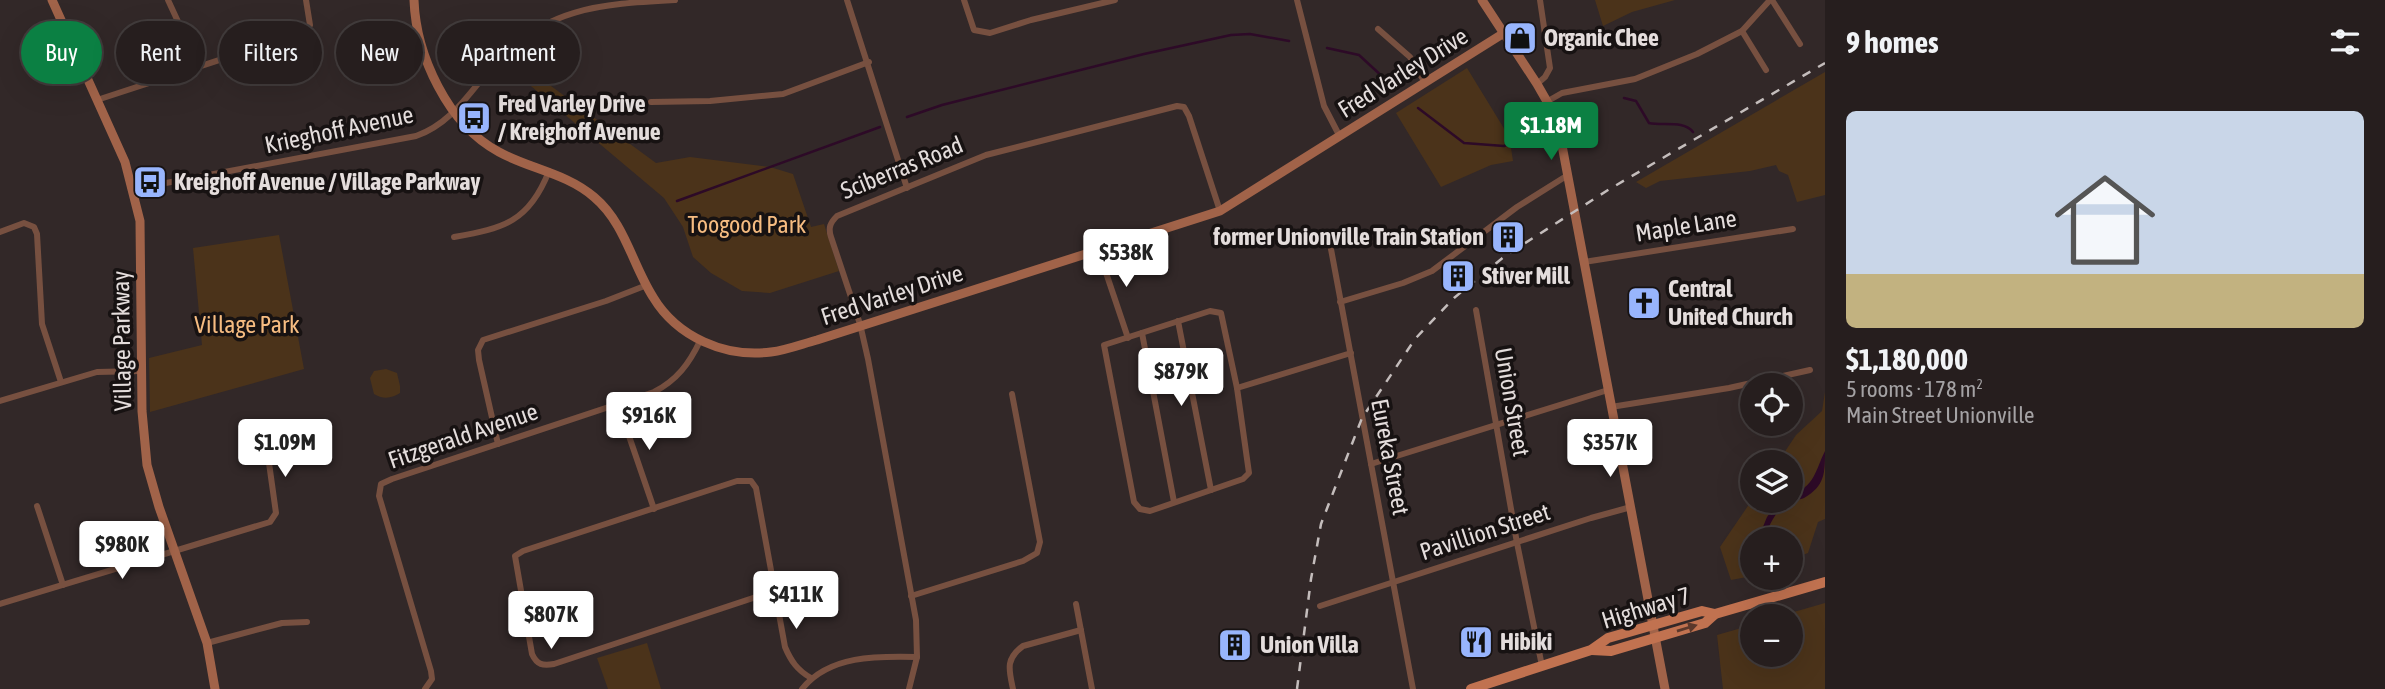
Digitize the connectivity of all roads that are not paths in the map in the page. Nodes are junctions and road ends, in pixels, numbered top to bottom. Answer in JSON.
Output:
{"nodes":[{"id":1,"x":52,"y":0,"type":"edge"},
{"id":2,"x":168,"y":0,"type":"edge"},
{"id":3,"x":306,"y":0,"type":"edge"},
{"id":4,"x":414,"y":0,"type":"edge"},
{"id":5,"x":675,"y":0,"type":"edge"},
{"id":6,"x":847,"y":0,"type":"edge"},
{"id":7,"x":964,"y":0,"type":"edge"},
{"id":8,"x":1115,"y":0,"type":"edge"},
{"id":9,"x":1297,"y":0,"type":"edge"},
{"id":10,"x":1482,"y":0,"type":"edge"},
{"id":11,"x":1540,"y":0,"type":"edge"},
{"id":12,"x":1771,"y":0,"type":"edge"},
{"id":13,"x":178,"y":21,"type":"edge"},
{"id":14,"x":1378,"y":29,"type":"dead end"},
{"id":15,"x":1742,"y":31,"type":"junction"},
{"id":16,"x":1504,"y":33,"type":"junction"},
{"id":17,"x":1800,"y":44,"type":"dead end"},
{"id":18,"x":869,"y":62,"type":"junction"},
{"id":19,"x":205,"y":64,"type":"edge"},
{"id":20,"x":1766,"y":70,"type":"dead end"},
{"id":21,"x":1424,"y":81,"type":"junction"},
{"id":22,"x":145,"y":84,"type":"edge"},
{"id":23,"x":1543,"y":92,"type":"junction"},
{"id":24,"x":97,"y":100,"type":"junction"},
{"id":25,"x":650,"y":102,"type":"dead end"},
{"id":26,"x":455,"y":111,"type":"junction"},
{"id":27,"x":1339,"y":135,"type":"junction"},
{"id":28,"x":549,"y":171,"type":"junction"},
{"id":29,"x":1569,"y":175,"type":"junction"},
{"id":30,"x":907,"y":188,"type":"junction"},
{"id":31,"x":134,"y":189,"type":"junction"},
{"id":32,"x":1220,"y":211,"type":"junction"},
{"id":33,"x":1793,"y":229,"type":"dead end"},
{"id":34,"x":0,"y":232,"type":"edge"},
{"id":35,"x":1328,"y":233,"type":"dead end"},
{"id":36,"x":454,"y":237,"type":"dead end"},
{"id":37,"x":1098,"y":249,"type":"junction"},
{"id":38,"x":1584,"y":262,"type":"junction"},
{"id":39,"x":647,"y":285,"type":"junction"},
{"id":40,"x":1340,"y":302,"type":"junction"},
{"id":41,"x":1476,"y":310,"type":"dead end"},
{"id":42,"x":1178,"y":321,"type":"junction"},
{"id":43,"x":860,"y":324,"type":"junction"},
{"id":44,"x":1142,"y":333,"type":"junction"},
{"id":45,"x":1128,"y":338,"type":"junction"},
{"id":46,"x":700,"y":341,"type":"junction"},
{"id":47,"x":1350,"y":353,"type":"junction"},
{"id":48,"x":1810,"y":370,"type":"dead end"},
{"id":49,"x":141,"y":371,"type":"junction"},
{"id":50,"x":61,"y":382,"type":"junction"},
{"id":51,"x":1237,"y":388,"type":"junction"},
{"id":52,"x":1608,"y":390,"type":"junction"},
{"id":53,"x":1012,"y":394,"type":"dead end"},
{"id":54,"x":0,"y":401,"type":"edge"},
{"id":55,"x":618,"y":404,"type":"junction"},
{"id":56,"x":1611,"y":407,"type":"junction"},
{"id":57,"x":1497,"y":425,"type":"junction"},
{"id":58,"x":262,"y":441,"type":"dead end"},
{"id":59,"x":498,"y":444,"type":"junction"},
{"id":60,"x":1371,"y":464,"type":"junction"},
{"id":61,"x":1211,"y":490,"type":"junction"},
{"id":62,"x":1174,"y":502,"type":"junction"},
{"id":63,"x":37,"y":506,"type":"dead end"},
{"id":64,"x":1630,"y":507,"type":"junction"},
{"id":65,"x":654,"y":509,"type":"junction"},
{"id":66,"x":1517,"y":543,"type":"junction"},
{"id":67,"x":174,"y":552,"type":"junction"},
{"id":68,"x":1392,"y":582,"type":"junction"},
{"id":69,"x":1825,"y":583,"type":"edge"},
{"id":70,"x":63,"y":585,"type":"junction"},
{"id":71,"x":774,"y":591,"type":"junction"},
{"id":72,"x":911,"y":596,"type":"junction"},
{"id":73,"x":0,"y":604,"type":"edge"},
{"id":74,"x":1076,"y":604,"type":"dead end"},
{"id":75,"x":1320,"y":606,"type":"dead end"},
{"id":76,"x":1715,"y":614,"type":"junction"},
{"id":77,"x":307,"y":622,"type":"dead end"},
{"id":78,"x":1654,"y":625,"type":"junction"},
{"id":79,"x":1081,"y":630,"type":"junction"},
{"id":80,"x":1656,"y":637,"type":"junction"},
{"id":81,"x":207,"y":643,"type":"junction"},
{"id":82,"x":1591,"y":650,"type":"junction"},
{"id":83,"x":917,"y":657,"type":"junction"},
{"id":84,"x":1542,"y":666,"type":"junction"},
{"id":85,"x":811,"y":678,"type":"junction"},
{"id":86,"x":215,"y":689,"type":"edge"},
{"id":87,"x":425,"y":689,"type":"edge"},
{"id":88,"x":802,"y":689,"type":"edge"},
{"id":89,"x":909,"y":689,"type":"edge"},
{"id":90,"x":1013,"y":689,"type":"edge"},
{"id":91,"x":1091,"y":689,"type":"edge"},
{"id":92,"x":1413,"y":689,"type":"edge"},
{"id":93,"x":1471,"y":689,"type":"edge"},
{"id":94,"x":1665,"y":689,"type":"edge"}],
"edges":[{"from":1,"to":24,"type":"main road","name":"Village Parkway"},
{"from":2,"to":13,"type":"street"},
{"from":3,"to":19,"type":"street"},
{"from":4,"to":26,"type":"main road","name":"Fred Varley Drive"},
{"from":5,"to":26,"type":"street","name":"Krieghoff Avenue"},
{"from":6,"to":18,"type":"street"},
{"from":7,"to":8,"type":"street"},
{"from":9,"to":27,"type":"street"},
{"from":10,"to":16,"type":"main road"},
{"from":11,"to":23,"type":"street"},
{"from":12,"to":15,"type":"street"},
{"from":12,"to":17,"type":"street"},
{"from":14,"to":21,"type":"street"},
{"from":15,"to":20,"type":"street"},
{"from":15,"to":23,"type":"street"},
{"from":16,"to":21,"type":"main road","name":"Fred Varley Drive"},
{"from":16,"to":23,"type":"main road"},
{"from":18,"to":25,"type":"street"},
{"from":18,"to":30,"type":"street"},
{"from":21,"to":27,"type":"main road","name":"Fred Varley Drive"},
{"from":22,"to":24,"type":"street"},
{"from":23,"to":29,"type":"main road"},
{"from":24,"to":31,"type":"main road","name":"Village Parkway"},
{"from":26,"to":28,"type":"main road","name":"Fred Varley Drive"},
{"from":26,"to":31,"type":"street","name":"Krieghoff Avenue"},
{"from":27,"to":32,"type":"main road","name":"Fred Varley Drive"},
{"from":28,"to":36,"type":"street"},
{"from":28,"to":39,"type":"main road","name":"Fred Varley Drive"},
{"from":29,"to":38,"type":"main road"},
{"from":29,"to":40,"type":"street"},
{"from":30,"to":32,"type":"street","name":"Sciberras Road"},
{"from":30,"to":43,"type":"street","name":"Sciberras Road"},
{"from":31,"to":49,"type":"main road","name":"Village Parkway"},
{"from":32,"to":37,"type":"main road","name":"Fred Varley Drive"},
{"from":33,"to":38,"type":"street","name":"Maple Lane"},
{"from":34,"to":50,"type":"street"},
{"from":35,"to":40,"type":"street","name":"Eureka Street"},
{"from":37,"to":43,"type":"main road","name":"Fred Varley Drive"},
{"from":37,"to":45,"type":"street"},
{"from":38,"to":52,"type":"main road"},
{"from":39,"to":46,"type":"main road","name":"Fred Varley Drive"},
{"from":39,"to":59,"type":"street"},
{"from":40,"to":47,"type":"street","name":"Eureka Street"},
{"from":41,"to":57,"type":"street","name":"Union Street"},
{"from":42,"to":44,"type":"street"},
{"from":42,"to":51,"type":"street"},
{"from":42,"to":61,"type":"street"},
{"from":43,"to":46,"type":"main road","name":"Fred Varley Drive"},
{"from":43,"to":72,"type":"street","name":"Sciberras Road"},
{"from":44,"to":45,"type":"street"},
{"from":44,"to":62,"type":"street"},
{"from":45,"to":62,"type":"street"},
{"from":46,"to":55,"type":"street","name":"Fitzgerald Avenue"},
{"from":47,"to":51,"type":"street"},
{"from":47,"to":60,"type":"street","name":"Eureka Street"},
{"from":48,"to":56,"type":"street"},
{"from":49,"to":50,"type":"street"},
{"from":49,"to":67,"type":"main road","name":"Village Parkway"},
{"from":50,"to":54,"type":"street"},
{"from":51,"to":61,"type":"street"},
{"from":52,"to":56,"type":"main road"},
{"from":52,"to":57,"type":"street"},
{"from":53,"to":72,"type":"street"},
{"from":55,"to":59,"type":"street","name":"Fitzgerald Avenue"},
{"from":55,"to":65,"type":"street"},
{"from":56,"to":64,"type":"main road"},
{"from":57,"to":60,"type":"street"},
{"from":57,"to":66,"type":"street","name":"Union Street"},
{"from":58,"to":67,"type":"street"},
{"from":59,"to":87,"type":"street","name":"Fitzgerald Avenue"},
{"from":60,"to":68,"type":"street","name":"Eureka Street"},
{"from":61,"to":62,"type":"street"},
{"from":63,"to":70,"type":"street"},
{"from":64,"to":66,"type":"street","name":"Pavillion Street"},
{"from":64,"to":78,"type":"main road"},
{"from":65,"to":71,"type":"street"},
{"from":65,"to":71,"type":"street"},
{"from":66,"to":68,"type":"street","name":"Pavillion Street"},
{"from":66,"to":84,"type":"street","name":"Union Street"},
{"from":67,"to":70,"type":"street"},
{"from":67,"to":81,"type":"main road","name":"Village Parkway"},
{"from":68,"to":75,"type":"street","name":"Pavillion Street"},
{"from":68,"to":92,"type":"street","name":"Eureka Street"},
{"from":69,"to":76,"type":"main road","name":"Highway 7"},
{"from":70,"to":73,"type":"street"},
{"from":71,"to":85,"type":"street"},
{"from":72,"to":83,"type":"street","name":"Sciberras Road"},
{"from":74,"to":79,"type":"street"},
{"from":76,"to":78,"type":"main road","name":"Highway 7"},
{"from":80,"to":76,"type":"main road","name":"Highway 7","one_way":true},
{"from":77,"to":81,"type":"street"},
{"from":78,"to":80,"type":"main road"},
{"from":78,"to":82,"type":"main road","name":"Highway 7"},
{"from":79,"to":90,"type":"street"},
{"from":79,"to":91,"type":"street"},
{"from":80,"to":82,"type":"main road","name":"Highway 7"},
{"from":80,"to":94,"type":"main road"},
{"from":81,"to":86,"type":"main road","name":"Village Parkway"},
{"from":82,"to":84,"type":"main road","name":"Highway 7"},
{"from":83,"to":85,"type":"street"},
{"from":83,"to":89,"type":"street","name":"Sciberras Road"},
{"from":84,"to":93,"type":"main road","name":"Highway 7"},
{"from":85,"to":88,"type":"street"}]}
